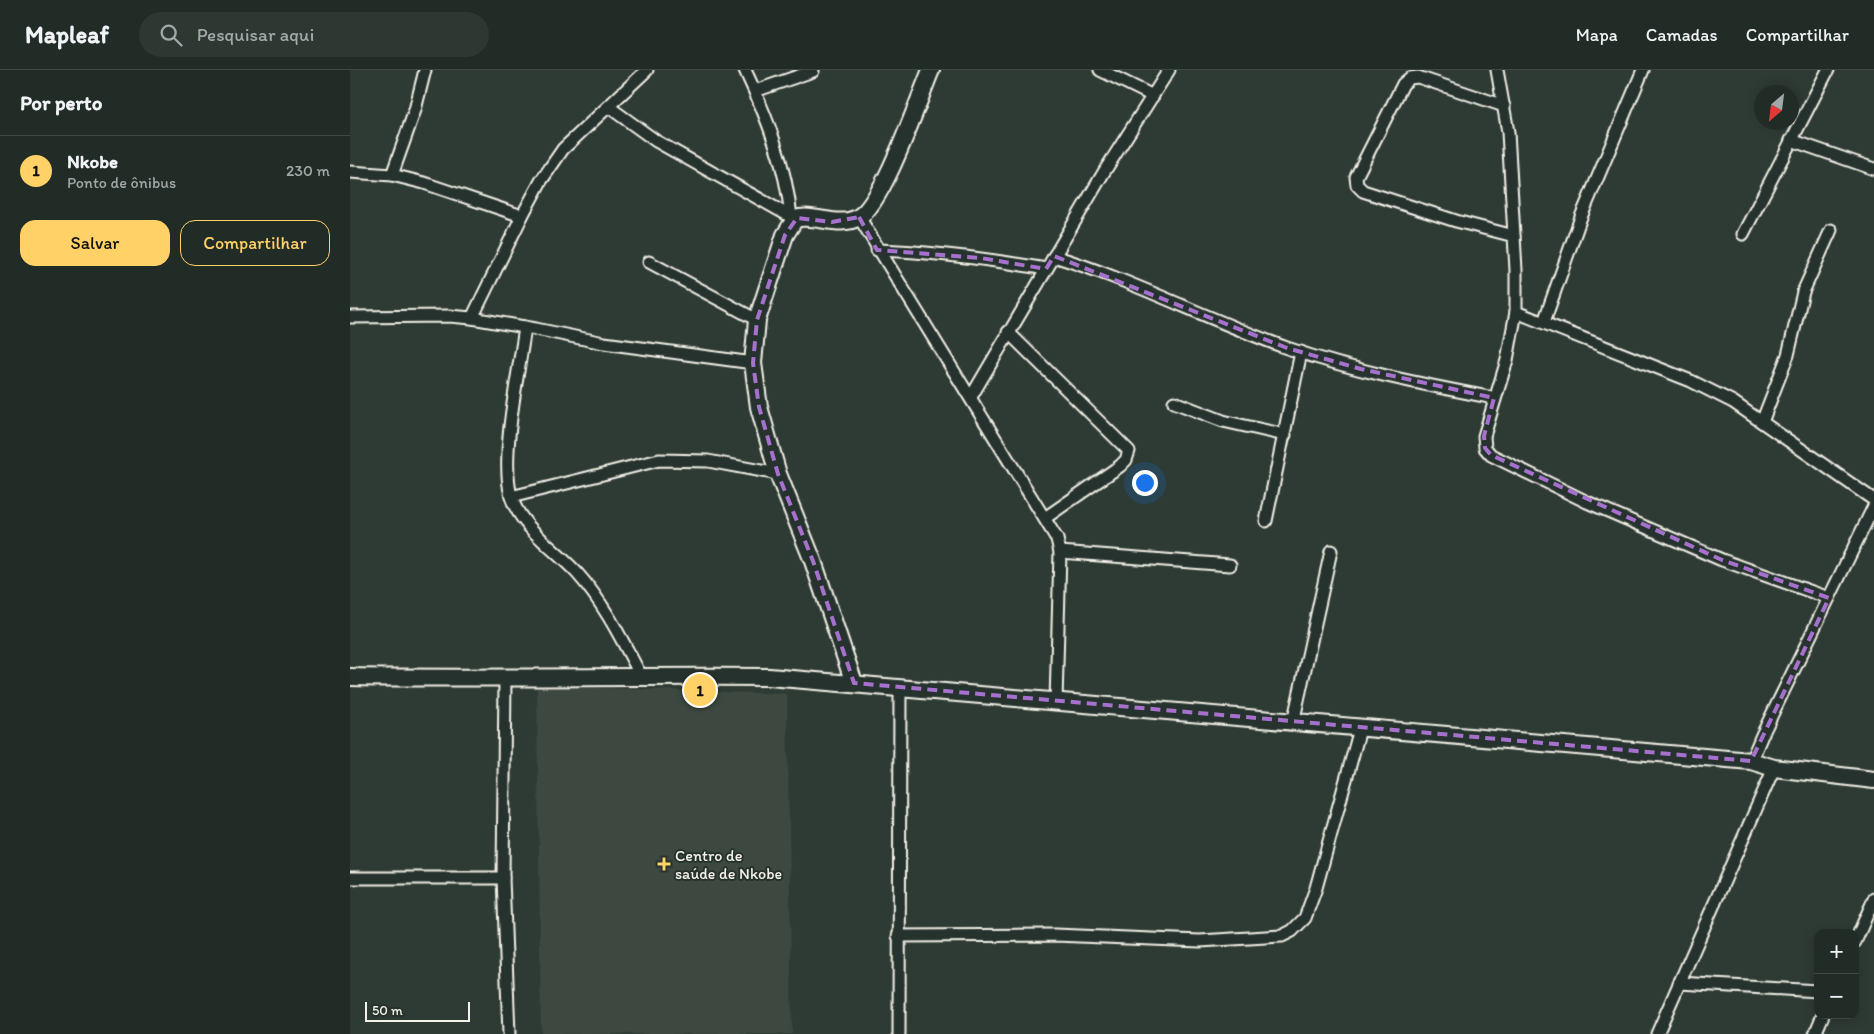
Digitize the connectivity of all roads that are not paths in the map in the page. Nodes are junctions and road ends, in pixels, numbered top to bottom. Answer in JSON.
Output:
{"nodes":[{"id":1,"x":425,"y":70,"type":"edge"},
{"id":2,"x":647,"y":70,"type":"edge"},
{"id":3,"x":745,"y":70,"type":"edge"},
{"id":4,"x":931,"y":70,"type":"edge"},
{"id":5,"x":1100,"y":70,"type":"edge"},
{"id":6,"x":1169,"y":70,"type":"edge"},
{"id":7,"x":1497,"y":70,"type":"edge"},
{"id":8,"x":1643,"y":70,"type":"edge"},
{"id":9,"x":1828,"y":70,"type":"edge"},
{"id":10,"x":813,"y":71,"type":"edge"},
{"id":11,"x":755,"y":91,"type":"junction"},
{"id":12,"x":1153,"y":96,"type":"junction"},
{"id":13,"x":1504,"y":106,"type":"junction"},
{"id":14,"x":609,"y":107,"type":"junction"},
{"id":15,"x":1791,"y":140,"type":"junction"},
{"id":16,"x":1874,"y":169,"type":"edge"},
{"id":17,"x":350,"y":172,"type":"edge"},
{"id":18,"x":392,"y":174,"type":"junction"},
{"id":19,"x":522,"y":216,"type":"junction"},
{"id":20,"x":858,"y":217,"type":"junction"},
{"id":21,"x":793,"y":218,"type":"junction"},
{"id":22,"x":1831,"y":230,"type":"dead end"},
{"id":23,"x":1743,"y":234,"type":"dead end"},
{"id":24,"x":1514,"y":236,"type":"junction"},
{"id":25,"x":877,"y":250,"type":"junction"},
{"id":26,"x":1054,"y":256,"type":"junction"},
{"id":27,"x":649,"y":262,"type":"dead end"},
{"id":28,"x":1046,"y":269,"type":"junction"},
{"id":29,"x":1516,"y":312,"type":"junction"},
{"id":30,"x":350,"y":318,"type":"edge"},
{"id":31,"x":472,"y":318,"type":"junction"},
{"id":32,"x":757,"y":320,"type":"junction"},
{"id":33,"x":1544,"y":322,"type":"junction"},
{"id":34,"x":525,"y":327,"type":"junction"},
{"id":35,"x":1008,"y":332,"type":"junction"},
{"id":36,"x":1301,"y":352,"type":"junction"},
{"id":37,"x":753,"y":363,"type":"junction"},
{"id":38,"x":971,"y":397,"type":"junction"},
{"id":39,"x":1494,"y":398,"type":"junction"},
{"id":40,"x":1174,"y":402,"type":"dead end"},
{"id":41,"x":1762,"y":422,"type":"junction"},
{"id":42,"x":1285,"y":435,"type":"junction"},
{"id":43,"x":778,"y":474,"type":"junction"},
{"id":44,"x":511,"y":497,"type":"junction"},
{"id":45,"x":1874,"y":500,"type":"edge"},
{"id":46,"x":1874,"y":506,"type":"edge"},
{"id":47,"x":1045,"y":518,"type":"junction"},
{"id":48,"x":1266,"y":521,"type":"dead end"},
{"id":49,"x":1331,"y":551,"type":"dead end"},
{"id":50,"x":1060,"y":552,"type":"junction"},
{"id":51,"x":1230,"y":566,"type":"dead end"},
{"id":52,"x":1829,"y":598,"type":"junction"},
{"id":53,"x":350,"y":676,"type":"edge"},
{"id":54,"x":641,"y":676,"type":"junction"},
{"id":55,"x":505,"y":679,"type":"junction"},
{"id":56,"x":854,"y":683,"type":"junction"},
{"id":57,"x":900,"y":688,"type":"junction"},
{"id":58,"x":1056,"y":702,"type":"junction"},
{"id":59,"x":1293,"y":723,"type":"junction"},
{"id":60,"x":1360,"y":729,"type":"junction"},
{"id":61,"x":1752,"y":761,"type":"junction"},
{"id":62,"x":1774,"y":768,"type":"junction"},
{"id":63,"x":1874,"y":780,"type":"edge"},
{"id":64,"x":350,"y":878,"type":"edge"},
{"id":65,"x":503,"y":878,"type":"junction"},
{"id":66,"x":1874,"y":899,"type":"edge"},
{"id":67,"x":1859,"y":933,"type":"edge"},
{"id":68,"x":898,"y":936,"type":"junction"},
{"id":69,"x":1680,"y":983,"type":"junction"},
{"id":70,"x":1814,"y":991,"type":"edge"},
{"id":71,"x":1821,"y":1019,"type":"edge"},
{"id":72,"x":509,"y":1034,"type":"edge"},
{"id":73,"x":898,"y":1034,"type":"edge"},
{"id":74,"x":1657,"y":1034,"type":"edge"},
{"id":75,"x":1815,"y":1034,"type":"edge"}],
"edges":[{"from":1,"to":18,"type":"street"},
{"from":2,"to":14,"type":"street"},
{"from":3,"to":11,"type":"street"},
{"from":4,"to":20,"type":"street"},
{"from":5,"to":12,"type":"street"},
{"from":6,"to":12,"type":"street"},
{"from":7,"to":13,"type":"street"},
{"from":8,"to":33,"type":"street"},
{"from":9,"to":15,"type":"street"},
{"from":10,"to":11,"type":"street"},
{"from":11,"to":21,"type":"street"},
{"from":12,"to":26,"type":"street"},
{"from":13,"to":24,"type":"street"},
{"from":13,"to":24,"type":"street"},
{"from":14,"to":19,"type":"street"},
{"from":14,"to":21,"type":"street"},
{"from":15,"to":16,"type":"street"},
{"from":15,"to":23,"type":"street"},
{"from":17,"to":18,"type":"street"},
{"from":18,"to":19,"type":"street"},
{"from":19,"to":31,"type":"street"},
{"from":20,"to":21,"type":"street"},
{"from":20,"to":25,"type":"street"},
{"from":21,"to":32,"type":"street"},
{"from":22,"to":41,"type":"street"},
{"from":24,"to":29,"type":"street"},
{"from":25,"to":28,"type":"street"},
{"from":25,"to":38,"type":"street"},
{"from":26,"to":28,"type":"street"},
{"from":26,"to":36,"type":"street"},
{"from":27,"to":32,"type":"street"},
{"from":28,"to":35,"type":"street"},
{"from":29,"to":33,"type":"street"},
{"from":29,"to":39,"type":"street"},
{"from":30,"to":31,"type":"street"},
{"from":31,"to":34,"type":"street"},
{"from":32,"to":37,"type":"street"},
{"from":33,"to":41,"type":"street"},
{"from":34,"to":37,"type":"street"},
{"from":34,"to":44,"type":"street"},
{"from":35,"to":38,"type":"street"},
{"from":35,"to":47,"type":"street"},
{"from":36,"to":39,"type":"street"},
{"from":36,"to":42,"type":"street"},
{"from":37,"to":43,"type":"street"},
{"from":38,"to":47,"type":"street"},
{"from":39,"to":52,"type":"street"},
{"from":40,"to":42,"type":"street"},
{"from":41,"to":45,"type":"street"},
{"from":42,"to":48,"type":"street"},
{"from":43,"to":44,"type":"street"},
{"from":43,"to":56,"type":"street"},
{"from":44,"to":54,"type":"street"},
{"from":46,"to":52,"type":"street"},
{"from":47,"to":50,"type":"street"},
{"from":49,"to":59,"type":"street"},
{"from":50,"to":51,"type":"street"},
{"from":50,"to":58,"type":"street"},
{"from":52,"to":61,"type":"street"},
{"from":53,"to":55,"type":"street"},
{"from":54,"to":55,"type":"street"},
{"from":54,"to":56,"type":"street"},
{"from":55,"to":65,"type":"street"},
{"from":56,"to":57,"type":"street"},
{"from":57,"to":58,"type":"street"},
{"from":57,"to":68,"type":"street"},
{"from":58,"to":59,"type":"street"},
{"from":59,"to":60,"type":"street"},
{"from":60,"to":61,"type":"street"},
{"from":60,"to":68,"type":"street"},
{"from":61,"to":62,"type":"street"},
{"from":62,"to":63,"type":"street"},
{"from":62,"to":69,"type":"street"},
{"from":64,"to":65,"type":"street"},
{"from":65,"to":72,"type":"street"},
{"from":66,"to":67,"type":"street"},
{"from":68,"to":73,"type":"street"},
{"from":69,"to":70,"type":"street"},
{"from":69,"to":74,"type":"street"},
{"from":71,"to":75,"type":"street"}]}
